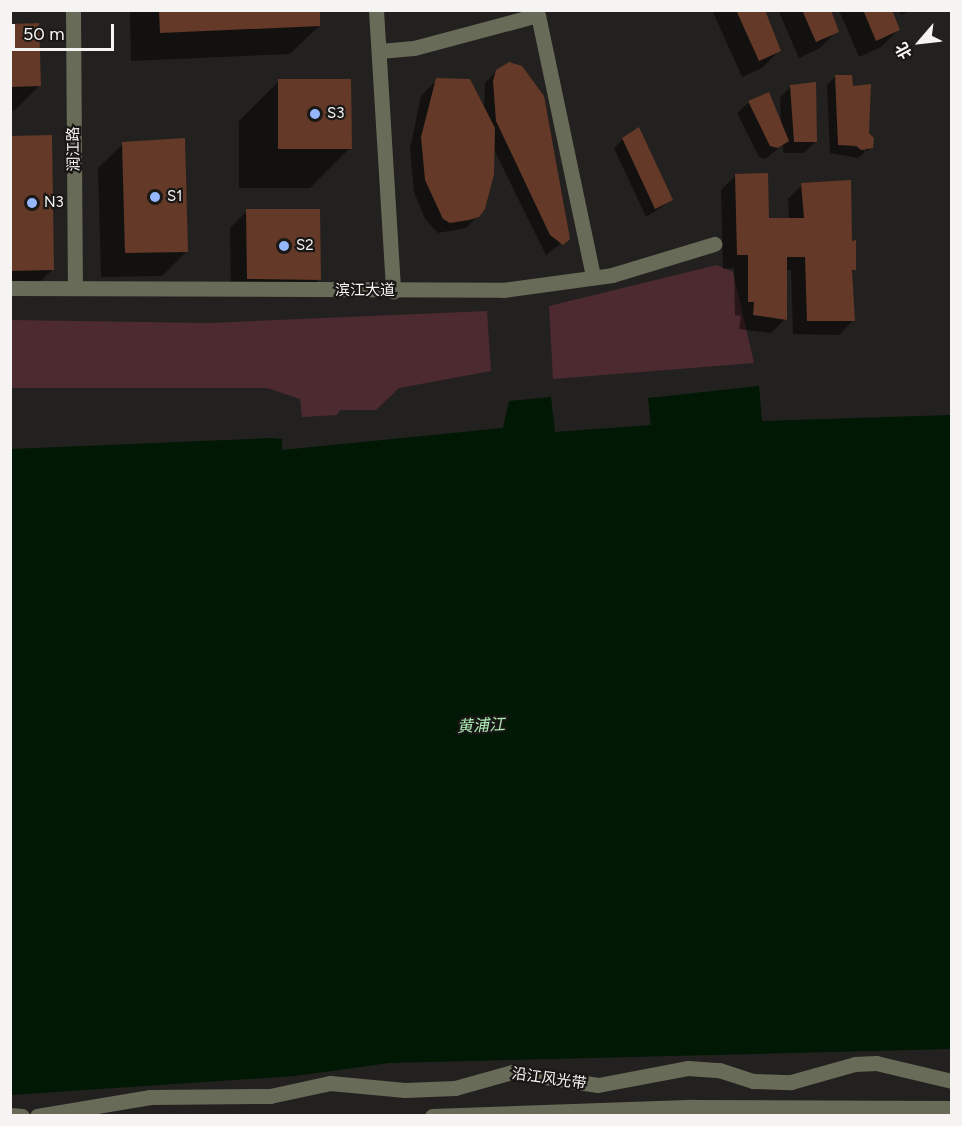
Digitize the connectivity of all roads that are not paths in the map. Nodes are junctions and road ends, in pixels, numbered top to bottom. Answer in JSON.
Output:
{"nodes":[{"id":1,"x":73,"y":10,"type":"edge"},
{"id":2,"x":376,"y":10,"type":"edge"},
{"id":3,"x":379,"y":51,"type":"junction"},
{"id":4,"x":714,"y":244,"type":"dead end"},
{"id":5,"x":594,"y":277,"type":"junction"},
{"id":6,"x":10,"y":288,"type":"edge"},
{"id":7,"x":75,"y":288,"type":"junction"},
{"id":8,"x":393,"y":291,"type":"junction"},
{"id":9,"x":951,"y":1081,"type":"edge"},
{"id":10,"x":951,"y":1108,"type":"edge"},
{"id":11,"x":864,"y":1112,"type":"edge"},
{"id":12,"x":10,"y":1114,"type":"edge"},
{"id":13,"x":22,"y":1116,"type":"edge"},
{"id":14,"x":36,"y":1116,"type":"edge"},
{"id":15,"x":432,"y":1116,"type":"edge"}],
"edges":[{"from":1,"to":7,"type":"street","name":"润江路"},
{"from":2,"to":3,"type":"street"},
{"from":3,"to":5,"type":"street"},
{"from":3,"to":8,"type":"street"},
{"from":4,"to":5,"type":"street","name":"滨江大道"},
{"from":5,"to":8,"type":"street","name":"滨江大道"},
{"from":6,"to":7,"type":"street","name":"滨江大道"},
{"from":7,"to":8,"type":"street","name":"滨江大道"},
{"from":9,"to":14,"type":"street","name":"沿江风光带"},
{"from":10,"to":11,"type":"street"},
{"from":11,"to":15,"type":"street"},
{"from":12,"to":13,"type":"street"}]}
